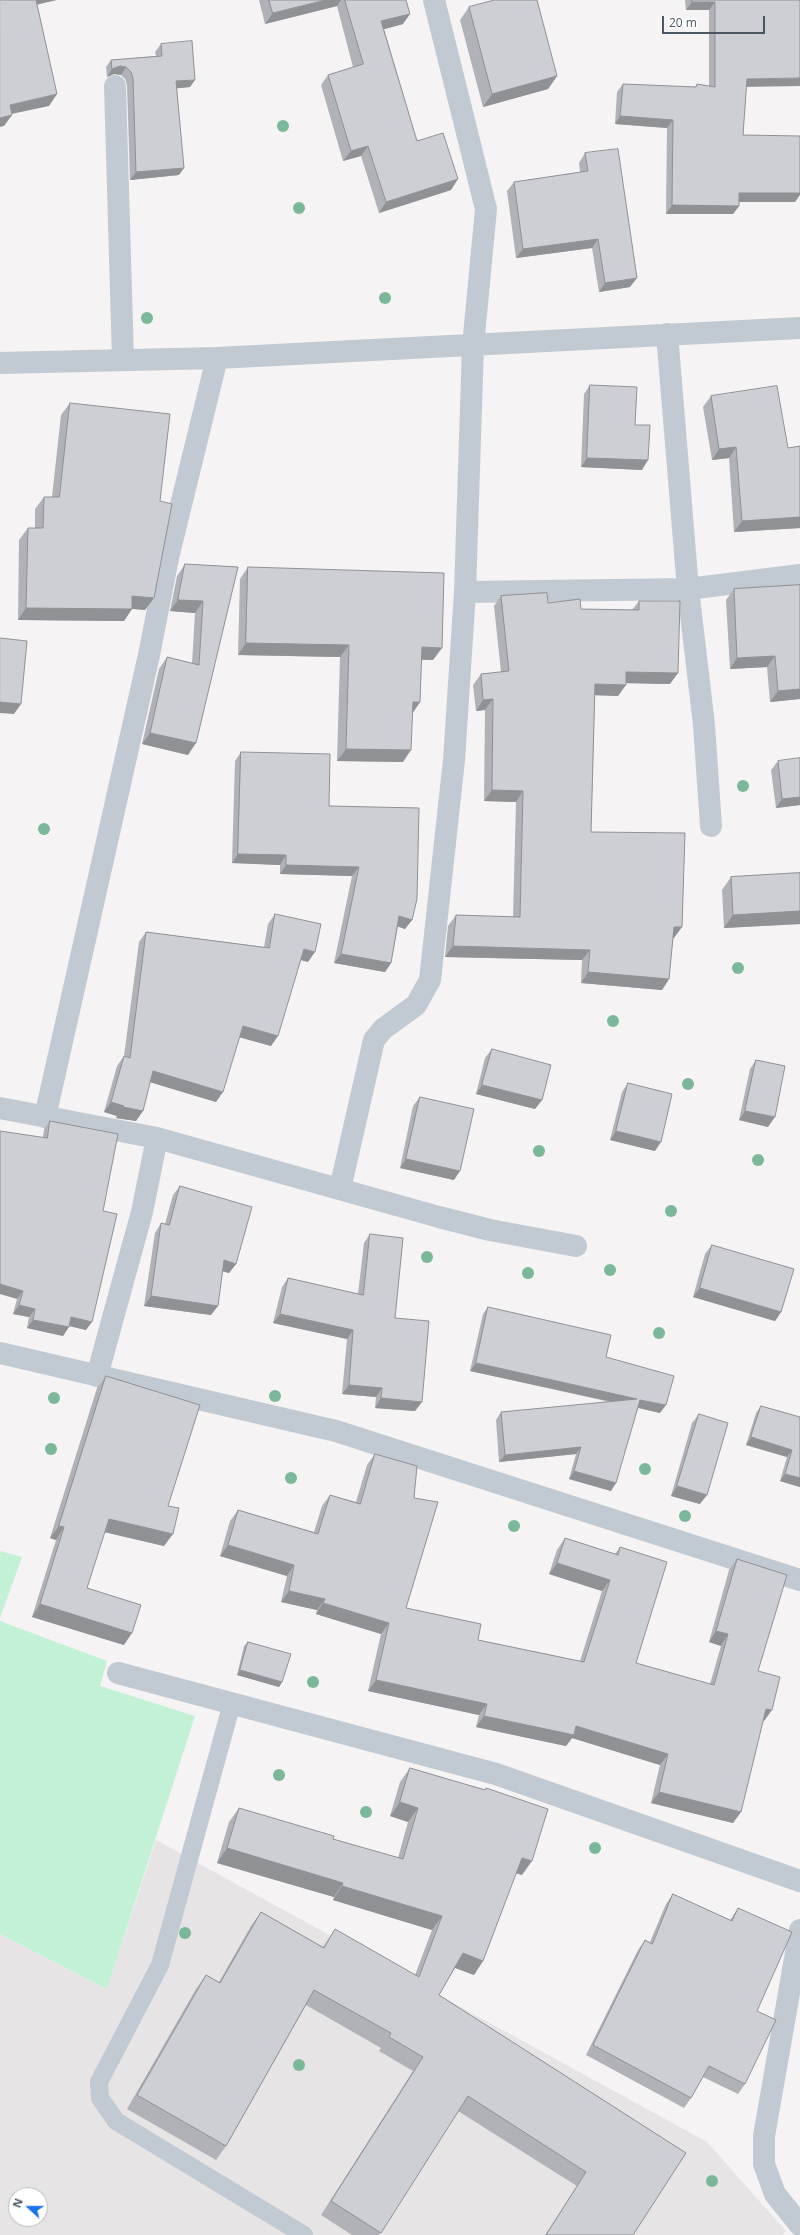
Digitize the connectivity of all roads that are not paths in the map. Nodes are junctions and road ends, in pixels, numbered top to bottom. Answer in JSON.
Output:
{"nodes":[{"id":1,"x":434,"y":0,"type":"edge"},
{"id":2,"x":115,"y":86,"type":"dead end"},
{"id":3,"x":800,"y":328,"type":"edge"},
{"id":4,"x":667,"y":334,"type":"junction"},
{"id":5,"x":473,"y":346,"type":"junction"},
{"id":6,"x":217,"y":358,"type":"junction"},
{"id":7,"x":123,"y":360,"type":"junction"},
{"id":8,"x":0,"y":363,"type":"edge"},
{"id":9,"x":800,"y":575,"type":"edge"},
{"id":10,"x":688,"y":589,"type":"junction"},
{"id":11,"x":465,"y":592,"type":"junction"},
{"id":12,"x":711,"y":826,"type":"dead end"},
{"id":13,"x":0,"y":1108,"type":"edge"},
{"id":14,"x":45,"y":1117,"type":"junction"},
{"id":15,"x":157,"y":1138,"type":"junction"},
{"id":16,"x":340,"y":1189,"type":"junction"},
{"id":17,"x":576,"y":1246,"type":"dead end"},
{"id":18,"x":0,"y":1353,"type":"edge"},
{"id":19,"x":97,"y":1376,"type":"junction"},
{"id":20,"x":800,"y":1580,"type":"edge"},
{"id":21,"x":118,"y":1673,"type":"dead end"},
{"id":22,"x":232,"y":1703,"type":"junction"},
{"id":23,"x":800,"y":1881,"type":"edge"},
{"id":24,"x":800,"y":1930,"type":"edge"},
{"id":25,"x":800,"y":2225,"type":"edge"},
{"id":26,"x":304,"y":2235,"type":"edge"}],
"edges":[{"from":1,"to":5,"type":"street"},
{"from":2,"to":7,"type":"street"},
{"from":3,"to":4,"type":"street"},
{"from":4,"to":5,"type":"street"},
{"from":4,"to":10,"type":"street"},
{"from":5,"to":6,"type":"street"},
{"from":5,"to":11,"type":"street"},
{"from":6,"to":7,"type":"street"},
{"from":6,"to":14,"type":"street"},
{"from":7,"to":8,"type":"street"},
{"from":9,"to":10,"type":"street"},
{"from":10,"to":11,"type":"street"},
{"from":10,"to":12,"type":"street"},
{"from":11,"to":16,"type":"street"},
{"from":13,"to":14,"type":"street"},
{"from":14,"to":15,"type":"street"},
{"from":15,"to":16,"type":"street"},
{"from":15,"to":19,"type":"street"},
{"from":16,"to":17,"type":"street"},
{"from":18,"to":19,"type":"street"},
{"from":19,"to":20,"type":"street"},
{"from":21,"to":22,"type":"street"},
{"from":22,"to":23,"type":"street"},
{"from":22,"to":26,"type":"lane"},
{"from":24,"to":25,"type":"street"}]}
